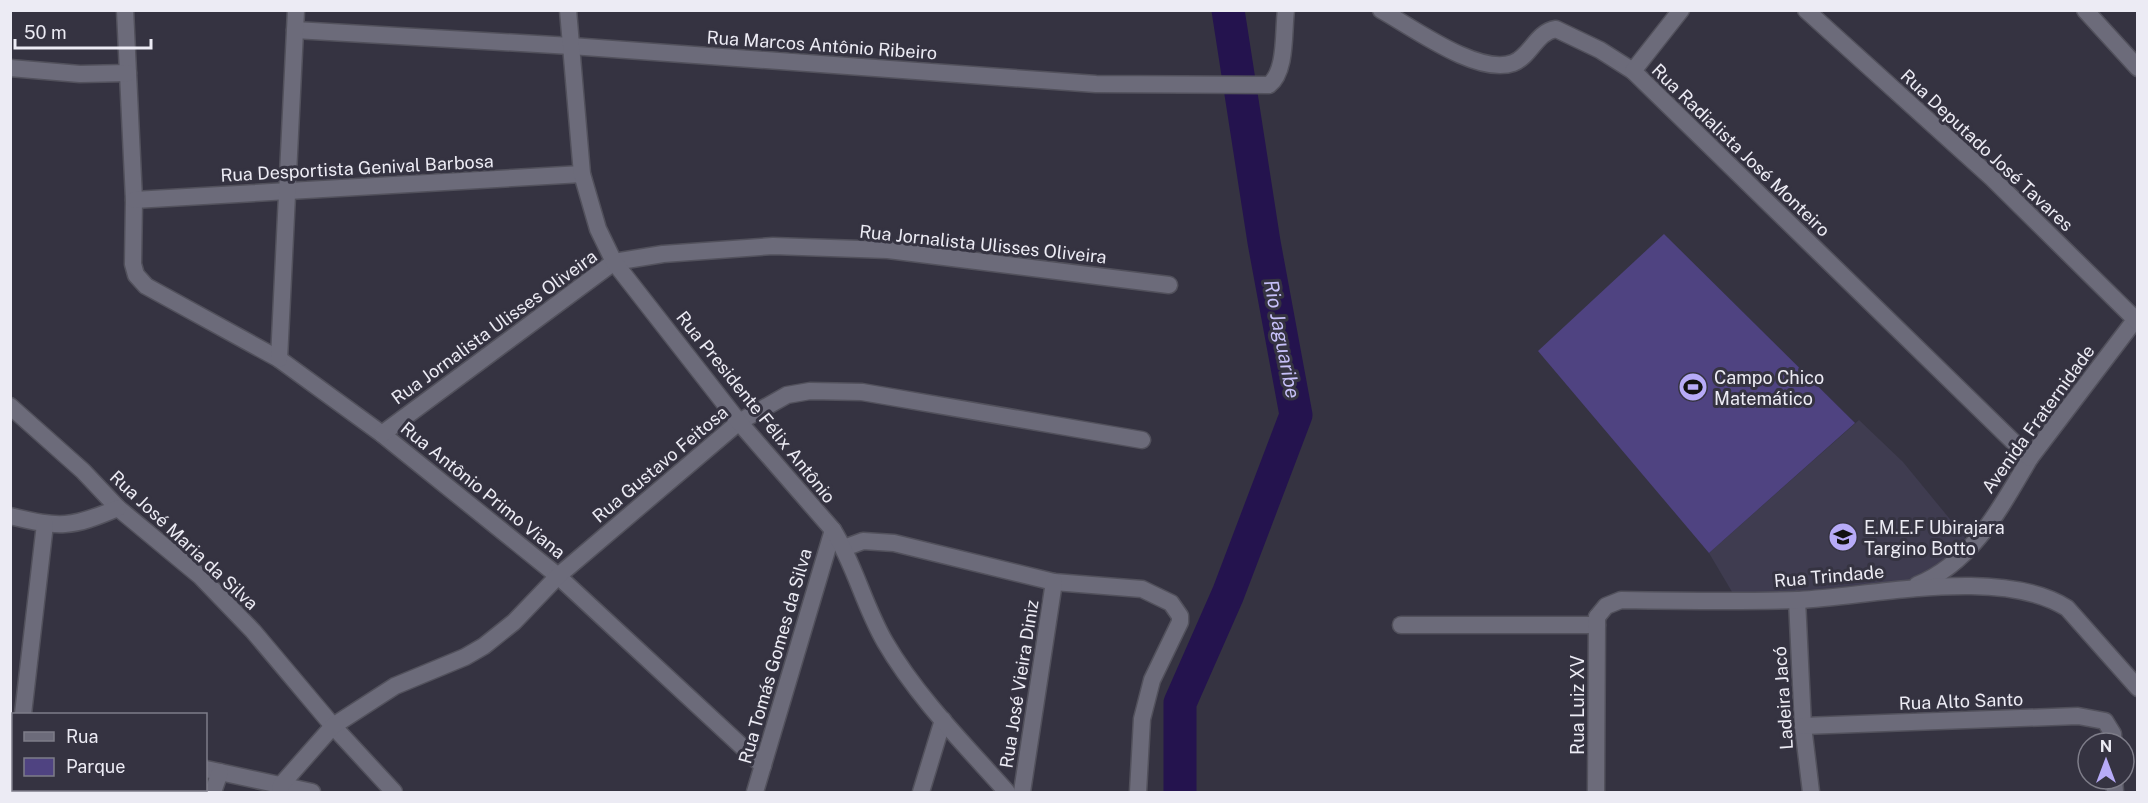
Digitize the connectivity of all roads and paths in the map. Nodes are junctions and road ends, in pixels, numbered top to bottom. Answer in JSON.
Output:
{"nodes":[{"id":1,"x":125,"y":10,"type":"edge"},
{"id":2,"x":296,"y":10,"type":"edge"},
{"id":3,"x":568,"y":10,"type":"edge"},
{"id":4,"x":1286,"y":10,"type":"edge"},
{"id":5,"x":1381,"y":10,"type":"edge"},
{"id":6,"x":1682,"y":10,"type":"edge"},
{"id":7,"x":1806,"y":10,"type":"edge"},
{"id":8,"x":2085,"y":10,"type":"edge"},
{"id":9,"x":295,"y":30,"type":"junction"},
{"id":10,"x":571,"y":46,"type":"junction"},
{"id":11,"x":10,"y":68,"type":"edge"},
{"id":12,"x":2138,"y":68,"type":"edge"},
{"id":13,"x":1633,"y":71,"type":"junction"},
{"id":14,"x":128,"y":73,"type":"junction"},
{"id":15,"x":582,"y":174,"type":"junction"},
{"id":16,"x":289,"y":192,"type":"junction"},
{"id":17,"x":134,"y":200,"type":"junction"},
{"id":18,"x":614,"y":262,"type":"junction"},
{"id":19,"x":1169,"y":285,"type":"dead end"},
{"id":20,"x":2137,"y":319,"type":"edge"},
{"id":21,"x":279,"y":359,"type":"junction"},
{"id":22,"x":10,"y":406,"type":"edge"},
{"id":23,"x":739,"y":422,"type":"junction"},
{"id":24,"x":382,"y":434,"type":"junction"},
{"id":25,"x":1142,"y":440,"type":"dead end"},
{"id":26,"x":2030,"y":458,"type":"junction"},
{"id":27,"x":118,"y":508,"type":"junction"},
{"id":28,"x":10,"y":516,"type":"edge"},
{"id":29,"x":45,"y":524,"type":"junction"},
{"id":30,"x":833,"y":530,"type":"junction"},
{"id":31,"x":844,"y":548,"type":"junction"},
{"id":32,"x":558,"y":576,"type":"junction"},
{"id":33,"x":1054,"y":582,"type":"junction"},
{"id":34,"x":1914,"y":586,"type":"junction"},
{"id":35,"x":1797,"y":600,"type":"junction"},
{"id":36,"x":1597,"y":621,"type":"junction"},
{"id":37,"x":1401,"y":625,"type":"dead end"},
{"id":38,"x":2138,"y":688,"type":"edge"},
{"id":39,"x":23,"y":713,"type":"edge"},
{"id":40,"x":943,"y":720,"type":"junction"},
{"id":41,"x":333,"y":726,"type":"junction"},
{"id":42,"x":1803,"y":726,"type":"junction"},
{"id":43,"x":2110,"y":731,"type":"edge"},
{"id":44,"x":763,"y":766,"type":"junction"},
{"id":45,"x":213,"y":770,"type":"edge"},
{"id":46,"x":280,"y":788,"type":"edge"},
{"id":47,"x":213,"y":792,"type":"edge"},
{"id":48,"x":310,"y":792,"type":"edge"},
{"id":49,"x":394,"y":792,"type":"edge"},
{"id":50,"x":755,"y":792,"type":"edge"},
{"id":51,"x":921,"y":792,"type":"edge"},
{"id":52,"x":1007,"y":792,"type":"edge"},
{"id":53,"x":1022,"y":792,"type":"edge"},
{"id":54,"x":1138,"y":792,"type":"edge"},
{"id":55,"x":1596,"y":792,"type":"edge"},
{"id":56,"x":1811,"y":792,"type":"edge"}],
"edges":[{"from":1,"to":14,"type":"street"},
{"from":2,"to":9,"type":"street"},
{"from":3,"to":10,"type":"street","name":"Rua Presidente Félix Antônio"},
{"from":4,"to":10,"type":"street","name":"Rua Marcos Antônio Ribeiro"},
{"from":5,"to":13,"type":"street","name":"Rua Radialista José Monteiro"},
{"from":6,"to":13,"type":"street"},
{"from":7,"to":20,"type":"street","name":"Rua Deputado José Tavares"},
{"from":8,"to":12,"type":"street"},
{"from":9,"to":10,"type":"street","name":"Rua Marcos Antônio Ribeiro"},
{"from":9,"to":16,"type":"street"},
{"from":10,"to":15,"type":"street","name":"Rua Presidente Félix Antônio"},
{"from":11,"to":14,"type":"street"},
{"from":13,"to":26,"type":"street","name":"Rua Radialista José Monteiro"},
{"from":14,"to":17,"type":"street"},
{"from":15,"to":16,"type":"street","name":"Rua Desportista Genival Barbosa"},
{"from":15,"to":18,"type":"street","name":"Rua Presidente Félix Antônio"},
{"from":16,"to":17,"type":"street","name":"Rua Desportista Genival Barbosa"},
{"from":16,"to":21,"type":"street"},
{"from":17,"to":21,"type":"street","name":"Rua Antônio Primo Viana"},
{"from":18,"to":19,"type":"street","name":"Rua Jornalista Ulisses Oliveira"},
{"from":18,"to":23,"type":"street","name":"Rua Presidente Félix Antônio"},
{"from":18,"to":24,"type":"street","name":"Rua Jornalista Ulisses Oliveira"},
{"from":20,"to":26,"type":"street","name":"Avenida Fraternidade"},
{"from":21,"to":24,"type":"street","name":"Rua Antônio Primo Viana"},
{"from":22,"to":27,"type":"street","name":"Rua José Maria da Silva"},
{"from":23,"to":25,"type":"street","name":"Rua Gustavo Feitosa"},
{"from":23,"to":30,"type":"street","name":"Rua Presidente Félix Antônio"},
{"from":23,"to":32,"type":"street","name":"Rua Gustavo Feitosa"},
{"from":24,"to":32,"type":"street","name":"Rua Antônio Primo Viana"},
{"from":26,"to":34,"type":"street","name":"Avenida Fraternidade"},
{"from":27,"to":29,"type":"street"},
{"from":27,"to":41,"type":"street","name":"Rua José Maria da Silva"},
{"from":28,"to":29,"type":"street"},
{"from":29,"to":39,"type":"street"},
{"from":30,"to":31,"type":"street","name":"Rua Presidente Félix Antônio"},
{"from":30,"to":44,"type":"street","name":"Rua Tomás Gomes da Silva"},
{"from":31,"to":33,"type":"street"},
{"from":31,"to":40,"type":"street","name":"Rua Presidente Félix Antônio"},
{"from":32,"to":41,"type":"street","name":"Rua Gustavo Feitosa"},
{"from":32,"to":44,"type":"street","name":"Rua Antônio Primo Viana"},
{"from":33,"to":53,"type":"street","name":"Rua José Vieira Diniz"},
{"from":33,"to":54,"type":"street"},
{"from":34,"to":35,"type":"street","name":"Rua Trindade"},
{"from":34,"to":38,"type":"street","name":"Rua Trindade"},
{"from":35,"to":36,"type":"street","name":"Rua Trindade"},
{"from":35,"to":42,"type":"street","name":"Ladeira Jacó"},
{"from":36,"to":37,"type":"street"},
{"from":36,"to":55,"type":"street","name":"Rua Luiz XV"},
{"from":40,"to":51,"type":"street"},
{"from":40,"to":52,"type":"street","name":"Rua Presidente Félix Antônio"},
{"from":41,"to":46,"type":"street","name":"Rua Gustavo Feitosa"},
{"from":41,"to":49,"type":"street","name":"Rua José Maria da Silva"},
{"from":42,"to":43,"type":"street","name":"Rua Alto Santo"},
{"from":42,"to":56,"type":"street","name":"Ladeira Jacó"},
{"from":44,"to":50,"type":"street","name":"Rua Tomás Gomes da Silva"},
{"from":45,"to":46,"type":"street"},
{"from":45,"to":47,"type":"street"},
{"from":46,"to":48,"type":"street"}]}
